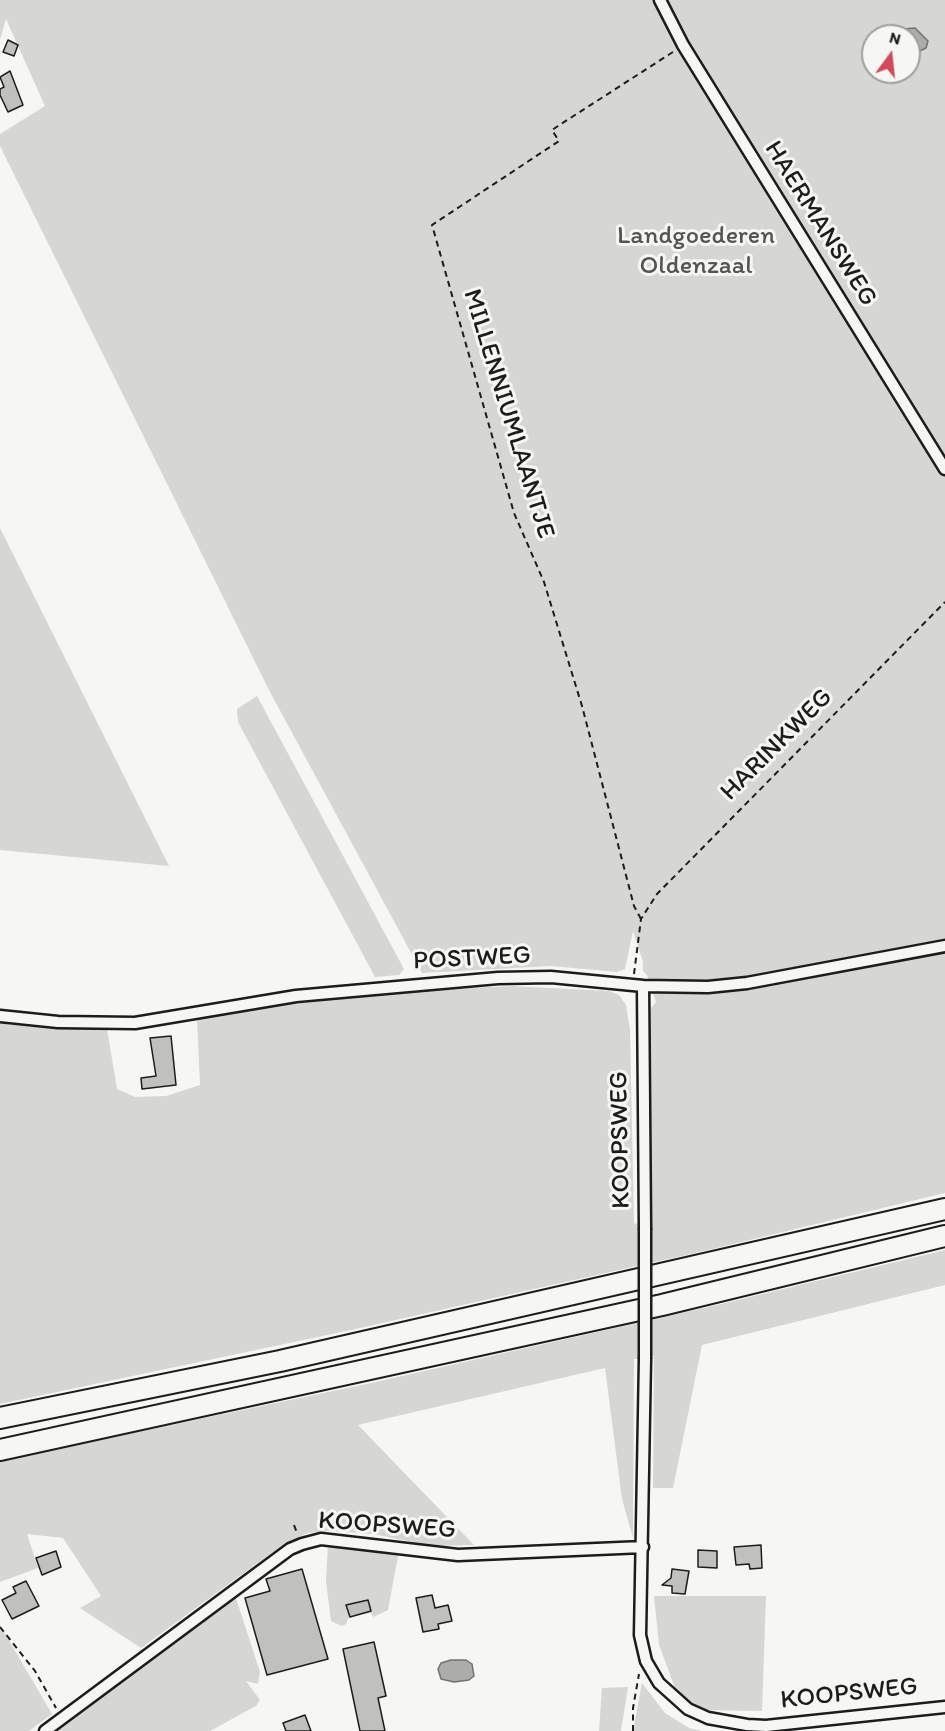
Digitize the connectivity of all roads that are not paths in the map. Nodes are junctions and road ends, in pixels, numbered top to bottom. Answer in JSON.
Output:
{"nodes":[{"id":1,"x":660,"y":0,"type":"edge"},
{"id":2,"x":945,"y":469,"type":"edge"},
{"id":3,"x":945,"y":946,"type":"edge"},
{"id":4,"x":638,"y":985,"type":"junction"},
{"id":5,"x":0,"y":1016,"type":"edge"},
{"id":6,"x":945,"y":1209,"type":"edge"},
{"id":7,"x":945,"y":1236,"type":"edge"},
{"id":8,"x":0,"y":1418,"type":"edge"},
{"id":9,"x":0,"y":1450,"type":"edge"},
{"id":10,"x":643,"y":1546,"type":"junction"},
{"id":11,"x":945,"y":1707,"type":"edge"},
{"id":12,"x":45,"y":1731,"type":"edge"}],
"edges":[{"from":1,"to":2,"type":"street","name":"HAERMANSWEG"},
{"from":3,"to":4,"type":"street","name":"POSTWEG"},
{"from":4,"to":5,"type":"street","name":"POSTWEG"},
{"from":4,"to":10,"type":"street","name":"KOOPSWEG","bridge":true},
{"from":6,"to":8,"type":"highway"},
{"from":7,"to":9,"type":"highway"},
{"from":10,"to":11,"type":"street","name":"KOOPSWEG"},
{"from":10,"to":12,"type":"street","name":"KOOPSWEG"}]}
